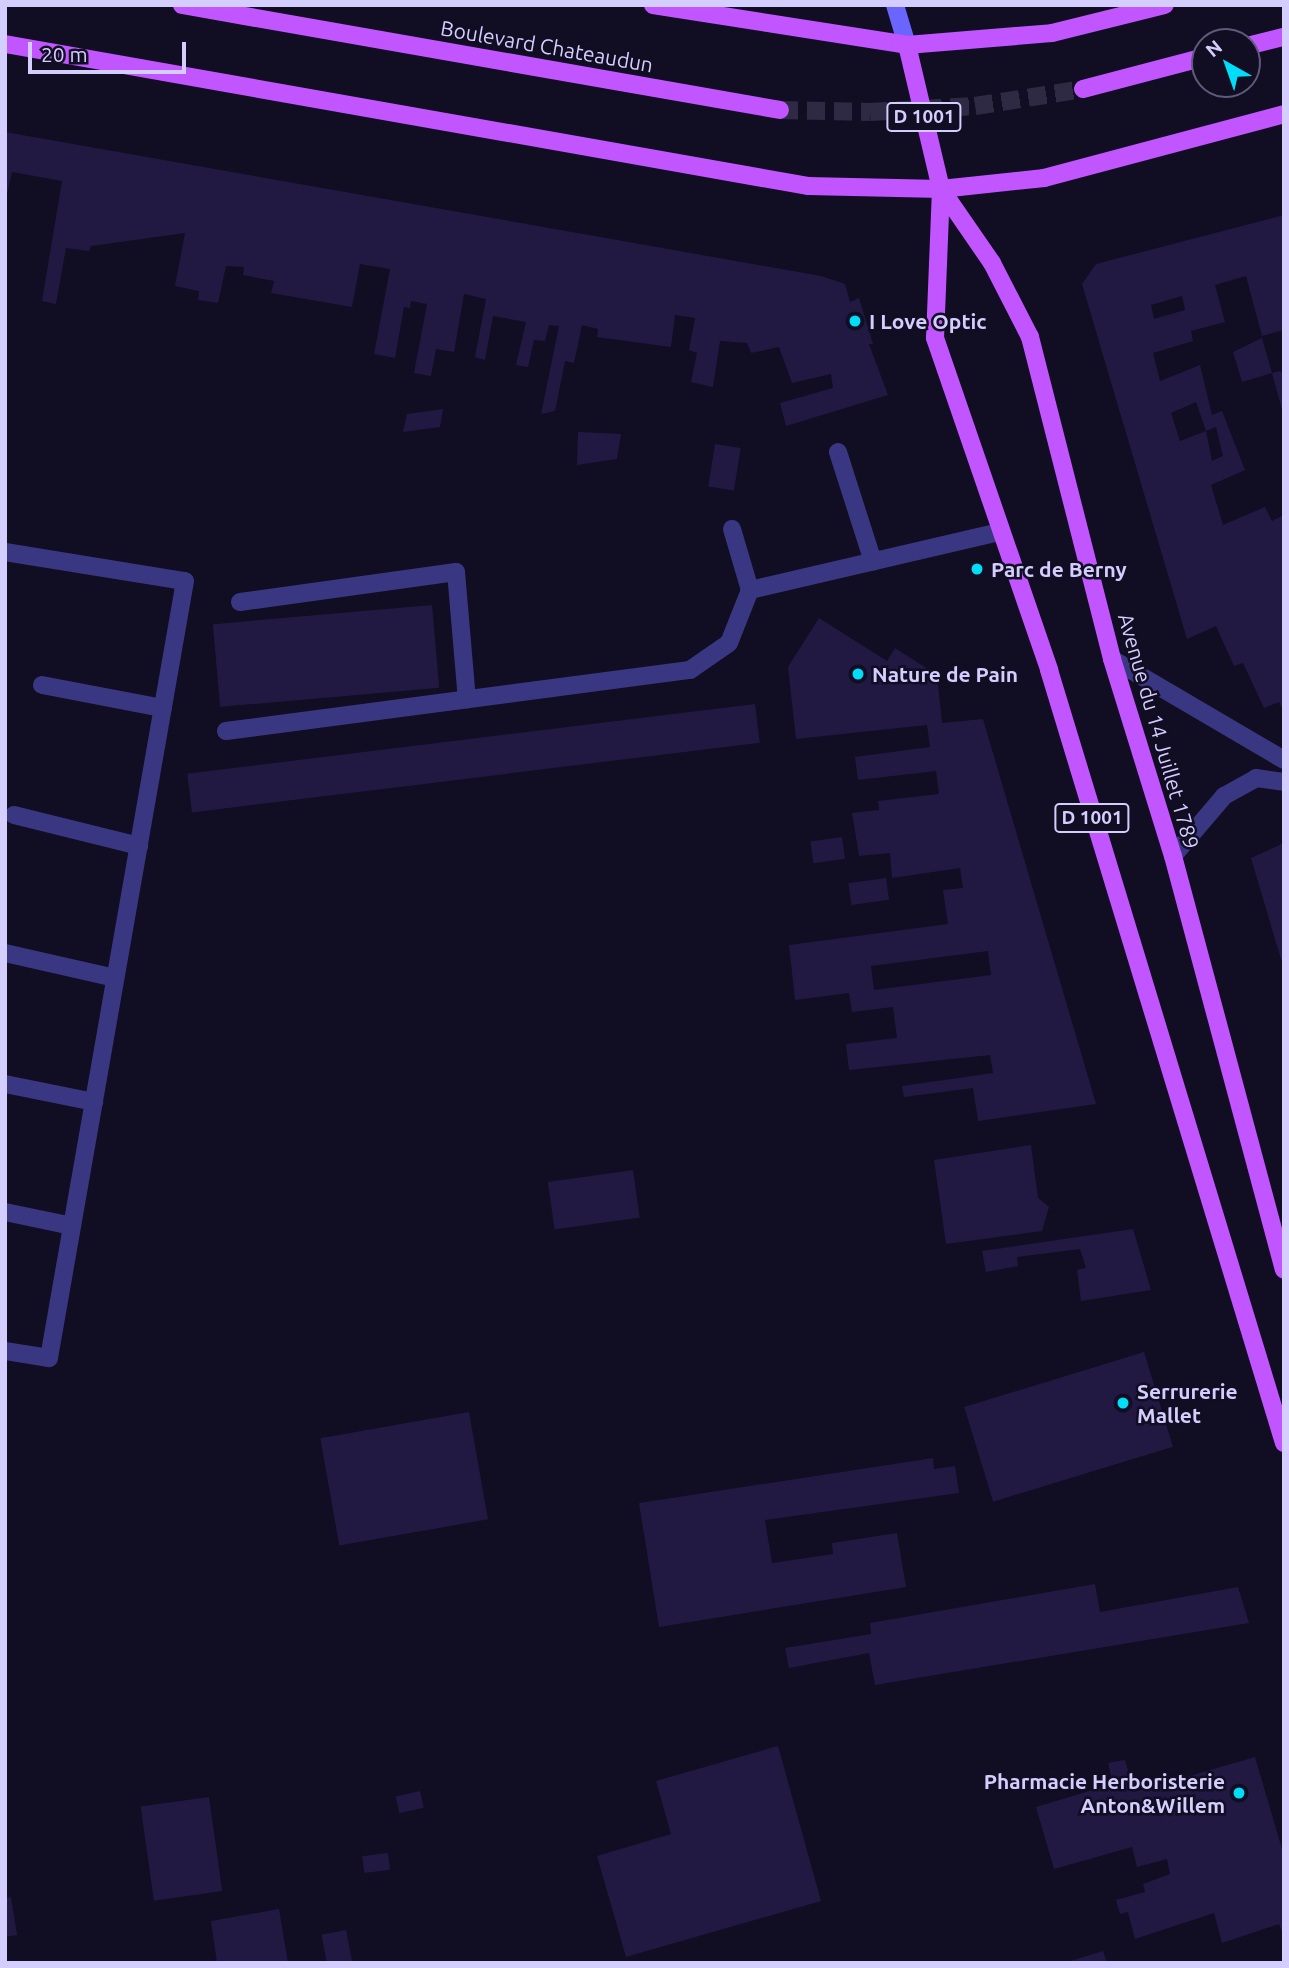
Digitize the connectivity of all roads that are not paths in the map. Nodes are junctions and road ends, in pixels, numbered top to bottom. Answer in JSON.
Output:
{"nodes":[{"id":1,"x":182,"y":5,"type":"edge"},
{"id":2,"x":653,"y":5,"type":"edge"},
{"id":3,"x":895,"y":5,"type":"edge"},
{"id":4,"x":1165,"y":5,"type":"edge"},
{"id":5,"x":1284,"y":37,"type":"edge"},
{"id":6,"x":1261,"y":43,"type":"edge"},
{"id":7,"x":6,"y":45,"type":"edge"},
{"id":8,"x":907,"y":45,"type":"junction"},
{"id":9,"x":1191,"y":61,"type":"edge"},
{"id":10,"x":1083,"y":89,"type":"tunnel mouth"},
{"id":11,"x":780,"y":110,"type":"tunnel mouth"},
{"id":12,"x":1284,"y":114,"type":"edge"},
{"id":13,"x":941,"y":189,"type":"junction"},
{"id":14,"x":838,"y":452,"type":"dead end"},
{"id":15,"x":733,"y":529,"type":"dead end"},
{"id":16,"x":999,"y":532,"type":"junction"},
{"id":17,"x":5,"y":552,"type":"edge"},
{"id":18,"x":873,"y":562,"type":"junction"},
{"id":19,"x":750,"y":590,"type":"junction"},
{"id":20,"x":240,"y":602,"type":"dead end"},
{"id":21,"x":1112,"y":659,"type":"junction"},
{"id":22,"x":42,"y":685,"type":"dead end"},
{"id":23,"x":467,"y":700,"type":"junction"},
{"id":24,"x":163,"y":708,"type":"junction"},
{"id":25,"x":226,"y":731,"type":"dead end"},
{"id":26,"x":1284,"y":760,"type":"edge"},
{"id":27,"x":1284,"y":782,"type":"edge"},
{"id":28,"x":14,"y":815,"type":"dead end"},
{"id":29,"x":139,"y":846,"type":"junction"},
{"id":30,"x":1173,"y":856,"type":"junction"},
{"id":31,"x":5,"y":953,"type":"edge"},
{"id":32,"x":115,"y":978,"type":"junction"},
{"id":33,"x":5,"y":1084,"type":"edge"},
{"id":34,"x":94,"y":1102,"type":"junction"},
{"id":35,"x":5,"y":1212,"type":"edge"},
{"id":36,"x":72,"y":1226,"type":"junction"},
{"id":37,"x":1284,"y":1269,"type":"edge"},
{"id":38,"x":5,"y":1351,"type":"edge"},
{"id":39,"x":1284,"y":1443,"type":"edge"}],
"edges":[{"from":1,"to":11,"type":"main road","name":"Boulevard Chateaudun"},
{"from":2,"to":8,"type":"main road"},
{"from":3,"to":8,"type":"main road","number":"D 1001"},
{"from":4,"to":8,"type":"main road"},
{"from":5,"to":6,"type":"main road"},
{"from":7,"to":13,"type":"main road"},
{"from":8,"to":13,"type":"main road","number":"D 1001"},
{"from":9,"to":10,"type":"main road"},
{"from":12,"to":13,"type":"main road"},
{"from":13,"to":16,"type":"main road","number":"D 1001"},
{"from":13,"to":21,"type":"main road","name":"Avenue du 14 Juillet 1789","number":"D 1001"},
{"from":14,"to":18,"type":"street"},
{"from":15,"to":19,"type":"street"},
{"from":16,"to":18,"type":"street"},
{"from":16,"to":39,"type":"main road","number":"D 1001"},
{"from":17,"to":24,"type":"street"},
{"from":18,"to":19,"type":"street"},
{"from":19,"to":23,"type":"street"},
{"from":20,"to":23,"type":"street"},
{"from":21,"to":26,"type":"street"},
{"from":21,"to":30,"type":"main road","name":"Avenue du 14 Juillet 1789","number":"D 1001"},
{"from":22,"to":24,"type":"street"},
{"from":23,"to":25,"type":"street"},
{"from":24,"to":29,"type":"street"},
{"from":27,"to":30,"type":"street"},
{"from":28,"to":29,"type":"street"},
{"from":29,"to":32,"type":"street"},
{"from":30,"to":37,"type":"main road","name":"Avenue du 14 Juillet 1789","number":"D 1001"},
{"from":31,"to":32,"type":"street"},
{"from":32,"to":34,"type":"street"},
{"from":33,"to":34,"type":"street"},
{"from":34,"to":36,"type":"street"},
{"from":35,"to":36,"type":"street"},
{"from":36,"to":38,"type":"street"}]}
